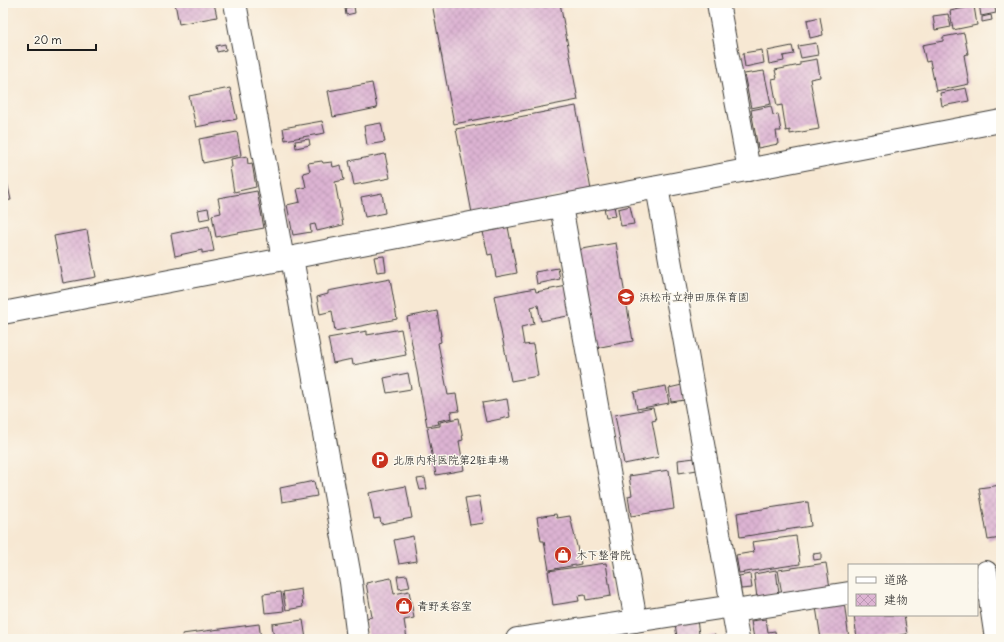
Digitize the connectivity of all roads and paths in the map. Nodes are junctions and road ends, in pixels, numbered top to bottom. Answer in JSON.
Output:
{"nodes":[{"id":1,"x":235,"y":3,"type":"edge"},
{"id":2,"x":718,"y":3,"type":"edge"},
{"id":3,"x":1001,"y":121,"type":"edge"},
{"id":4,"x":749,"y":170,"type":"junction"},
{"id":5,"x":657,"y":187,"type":"junction"},
{"id":6,"x":561,"y":206,"type":"junction"},
{"id":7,"x":287,"y":258,"type":"junction"},
{"id":8,"x":3,"y":313,"type":"edge"},
{"id":9,"x":988,"y":572,"type":"edge"},
{"id":10,"x":848,"y":593,"type":"edge"},
{"id":11,"x":734,"y":608,"type":"junction"},
{"id":12,"x":636,"y":621,"type":"junction"},
{"id":13,"x":358,"y":639,"type":"edge"},
{"id":14,"x":517,"y":639,"type":"edge"},
{"id":15,"x":738,"y":639,"type":"edge"},
{"id":16,"x":996,"y":639,"type":"edge"}],
"edges":[{"from":1,"to":7,"type":"street"},
{"from":2,"to":4,"type":"street"},
{"from":3,"to":4,"type":"street"},
{"from":4,"to":5,"type":"street"},
{"from":5,"to":6,"type":"street"},
{"from":5,"to":11,"type":"street"},
{"from":6,"to":7,"type":"street"},
{"from":6,"to":12,"type":"street"},
{"from":7,"to":8,"type":"street"},
{"from":7,"to":13,"type":"street"},
{"from":9,"to":16,"type":"street"},
{"from":10,"to":11,"type":"street"},
{"from":11,"to":12,"type":"street"},
{"from":11,"to":15,"type":"street"},
{"from":12,"to":14,"type":"street"}]}
